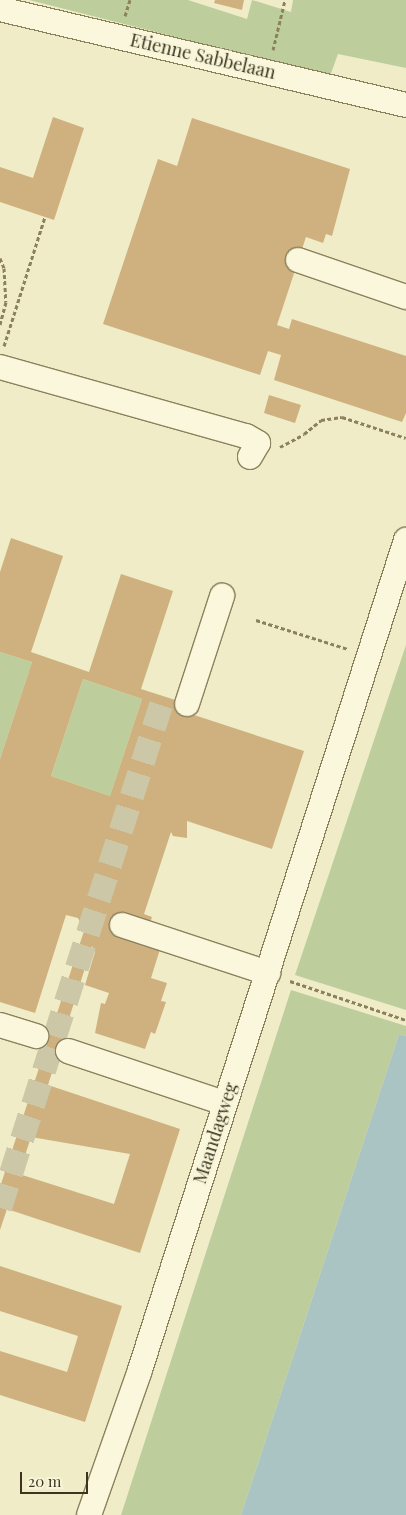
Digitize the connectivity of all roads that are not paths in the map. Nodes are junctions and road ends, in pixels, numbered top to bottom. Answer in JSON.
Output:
{"nodes":[{"id":1,"x":0,"y":9,"type":"edge"},
{"id":2,"x":406,"y":105,"type":"edge"},
{"id":3,"x":298,"y":260,"type":"dead end"},
{"id":4,"x":406,"y":297,"type":"edge"},
{"id":5,"x":2,"y":358,"type":"edge"},
{"id":6,"x":254,"y":450,"type":"road end"},
{"id":7,"x":406,"y":540,"type":"edge"},
{"id":8,"x":219,"y":605,"type":"dead end"},
{"id":9,"x":186,"y":704,"type":"tunnel mouth"},
{"id":10,"x":122,"y":925,"type":"dead end"},
{"id":11,"x":268,"y":973,"type":"junction"},
{"id":12,"x":0,"y":1026,"type":"edge"},
{"id":13,"x":36,"y":1036,"type":"dead end"},
{"id":14,"x":68,"y":1051,"type":"dead end"},
{"id":15,"x":224,"y":1104,"type":"junction"},
{"id":16,"x":90,"y":1515,"type":"edge"}],
"edges":[{"from":1,"to":2,"type":"street","name":"Etienne Sabbelaan"},
{"from":3,"to":4,"type":"street"},
{"from":5,"to":6,"type":"street"},
{"from":7,"to":11,"type":"street","name":"Maandagweg"},
{"from":8,"to":9,"type":"street"},
{"from":10,"to":11,"type":"street"},
{"from":11,"to":15,"type":"street","name":"Maandagweg"},
{"from":12,"to":13,"type":"street"},
{"from":14,"to":15,"type":"street"},
{"from":15,"to":16,"type":"street","name":"Maandagweg"}]}
